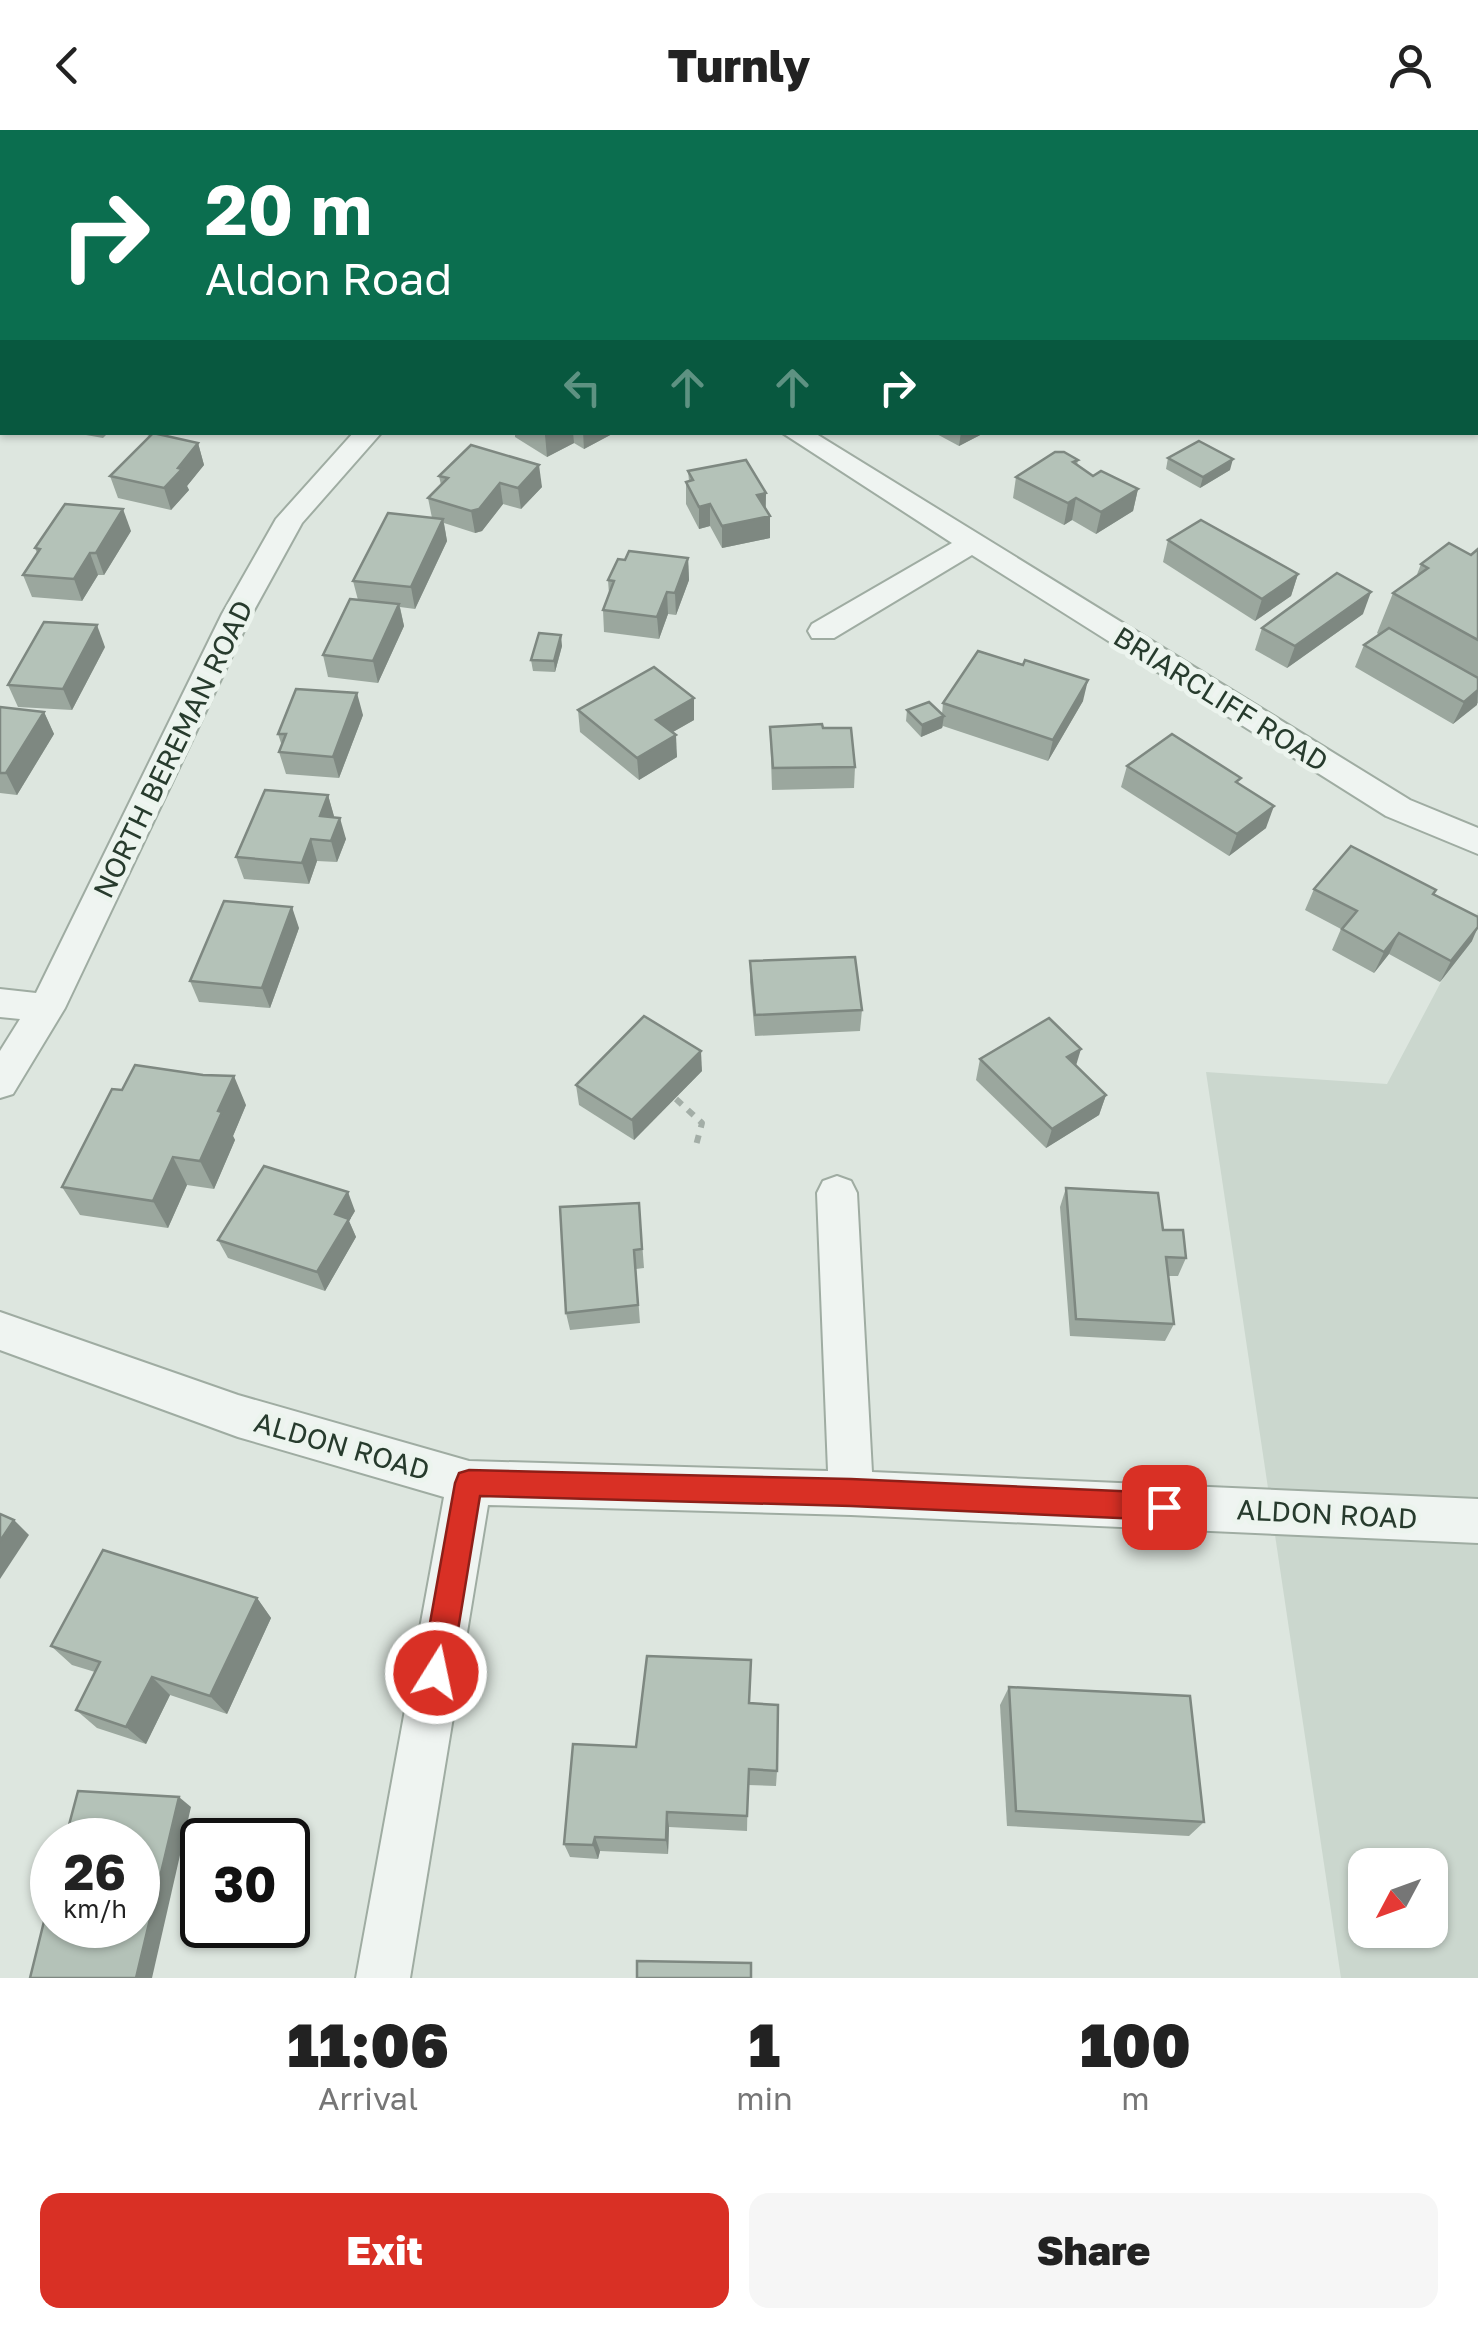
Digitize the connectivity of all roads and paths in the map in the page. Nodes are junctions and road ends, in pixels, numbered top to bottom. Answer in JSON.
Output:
{"nodes":[{"id":1,"x":366,"y":435,"type":"edge"},
{"id":2,"x":799,"y":435,"type":"edge"},
{"id":3,"x":970,"y":544,"type":"junction"},
{"id":4,"x":823,"y":631,"type":"dead end"},
{"id":5,"x":1478,"y":842,"type":"edge"},
{"id":6,"x":0,"y":1003,"type":"edge"},
{"id":7,"x":47,"y":1008,"type":"junction"},
{"id":8,"x":0,"y":1083,"type":"edge"},
{"id":9,"x":676,"y":1099,"type":"edge"},
{"id":10,"x":696,"y":1149,"type":"dead end"},
{"id":11,"x":837,"y":1193,"type":"dead end"},
{"id":12,"x":0,"y":1331,"type":"edge"},
{"id":13,"x":469,"y":1483,"type":"junction"},
{"id":14,"x":851,"y":1493,"type":"junction"},
{"id":15,"x":1478,"y":1521,"type":"edge"},
{"id":16,"x":384,"y":1978,"type":"edge"}],
"edges":[{"from":1,"to":7,"type":"street","name":"NORTH BEREMAN ROAD"},
{"from":2,"to":3,"type":"street","name":"BRIARCLIFF ROAD"},
{"from":3,"to":4,"type":"street"},
{"from":3,"to":5,"type":"street","name":"BRIARCLIFF ROAD"},
{"from":6,"to":7,"type":"street"},
{"from":7,"to":8,"type":"street","name":"NORTH BEREMAN ROAD"},
{"from":9,"to":10,"type":"path"},
{"from":11,"to":14,"type":"street"},
{"from":12,"to":13,"type":"street","name":"ALDON ROAD"},
{"from":13,"to":14,"type":"street","name":"ALDON ROAD"},
{"from":13,"to":16,"type":"street"},
{"from":14,"to":15,"type":"street","name":"ALDON ROAD"}]}
